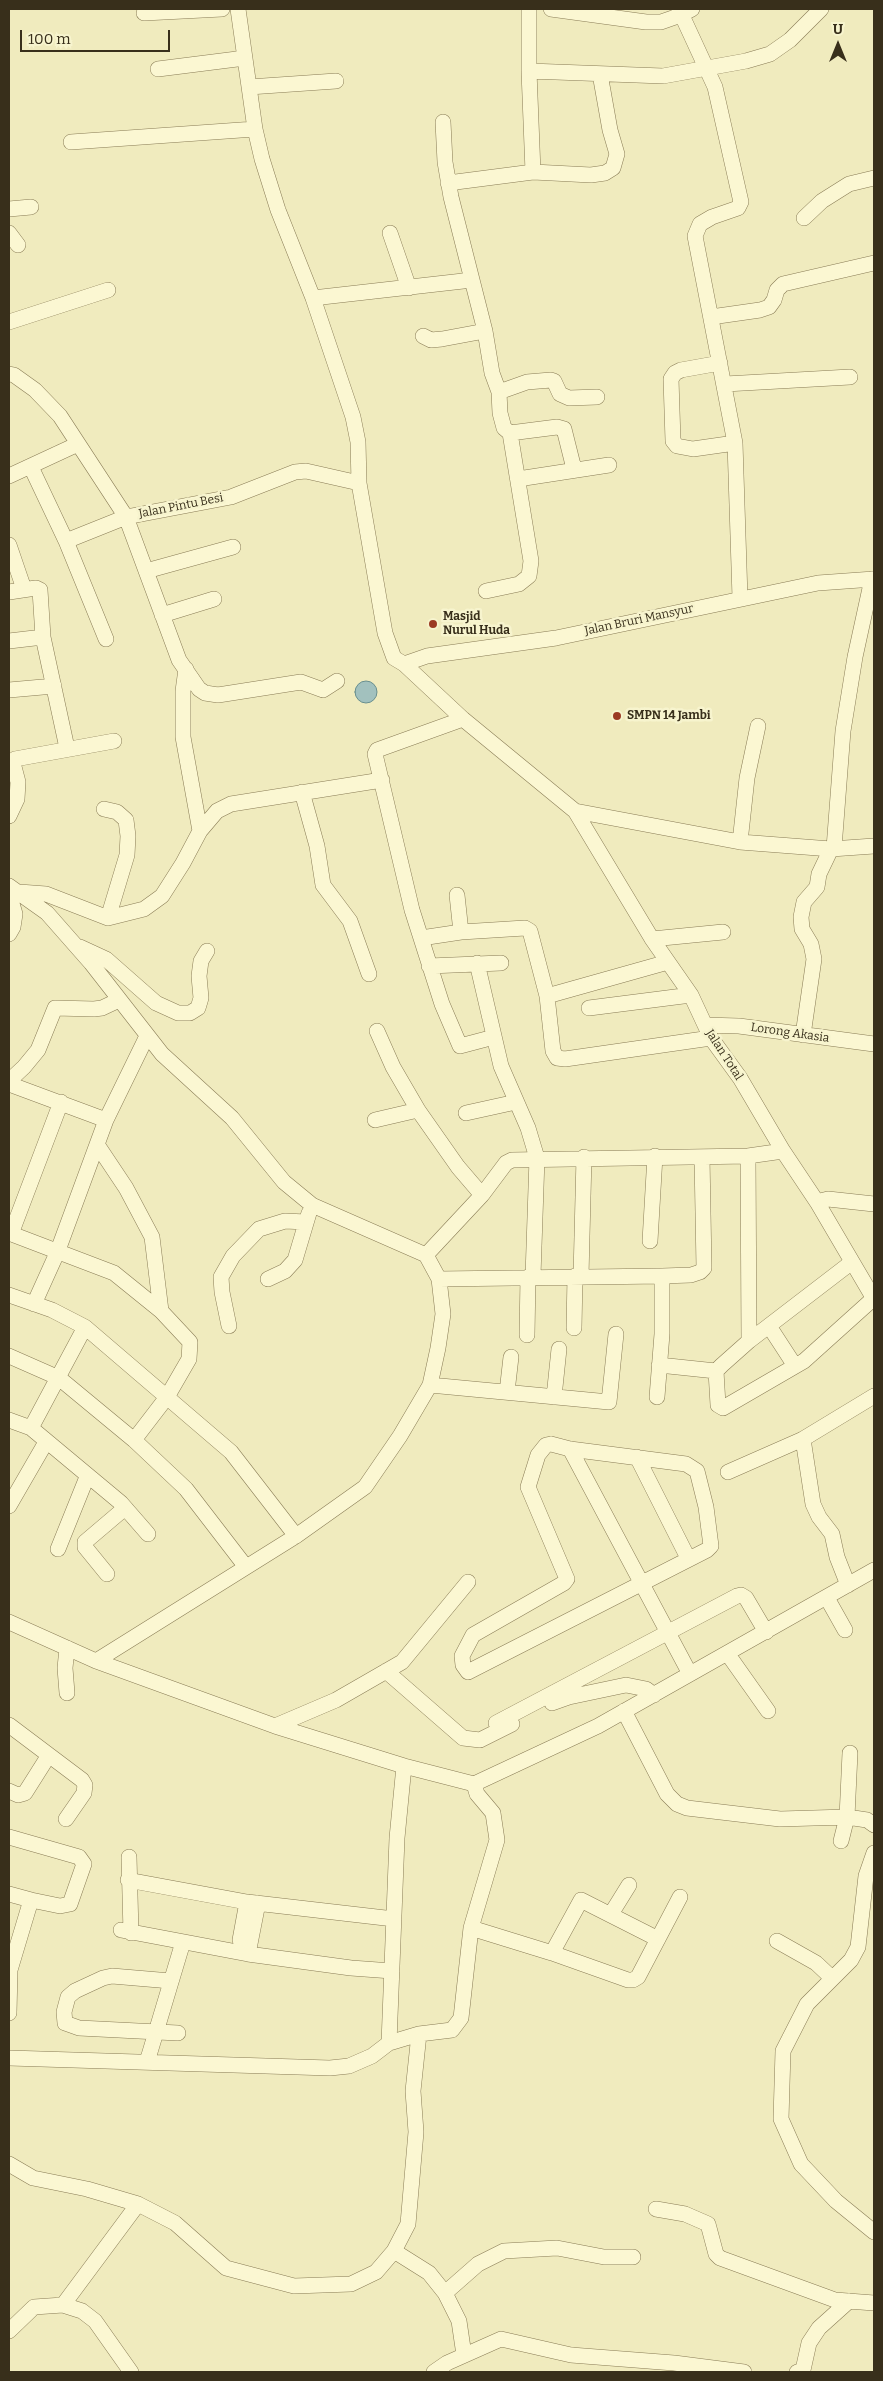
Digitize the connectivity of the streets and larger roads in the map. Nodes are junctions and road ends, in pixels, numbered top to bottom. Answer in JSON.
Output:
{"nodes":[{"id":1,"x":222,"y":9,"type":"edge"},
{"id":2,"x":238,"y":9,"type":"edge"},
{"id":3,"x":530,"y":9,"type":"edge"},
{"id":4,"x":551,"y":9,"type":"edge"},
{"id":5,"x":821,"y":9,"type":"edge"},
{"id":6,"x":684,"y":11,"type":"edge"},
{"id":7,"x":601,"y":12,"type":"edge"},
{"id":8,"x":144,"y":14,"type":"dead end"},
{"id":9,"x":646,"y":15,"type":"edge"},
{"id":10,"x":245,"y":58,"type":"junction"},
{"id":11,"x":158,"y":69,"type":"dead end"},
{"id":12,"x":707,"y":69,"type":"junction"},
{"id":13,"x":529,"y":71,"type":"junction"},
{"id":14,"x":600,"y":74,"type":"junction"},
{"id":15,"x":336,"y":81,"type":"dead end"},
{"id":16,"x":249,"y":87,"type":"junction"},
{"id":17,"x":443,"y":122,"type":"dead end"},
{"id":18,"x":255,"y":129,"type":"junction"},
{"id":19,"x":71,"y":142,"type":"dead end"},
{"id":20,"x":533,"y":172,"type":"junction"},
{"id":21,"x":874,"y":178,"type":"edge"},
{"id":22,"x":448,"y":183,"type":"junction"},
{"id":23,"x":31,"y":207,"type":"dead end"},
{"id":24,"x":9,"y":209,"type":"edge"},
{"id":25,"x":804,"y":218,"type":"dead end"},
{"id":26,"x":390,"y":233,"type":"dead end"},
{"id":27,"x":874,"y":263,"type":"edge"},
{"id":28,"x":472,"y":280,"type":"junction"},
{"id":29,"x":409,"y":288,"type":"junction"},
{"id":30,"x":108,"y":290,"type":"dead end"},
{"id":31,"x":313,"y":298,"type":"junction"},
{"id":32,"x":711,"y":317,"type":"junction"},
{"id":33,"x":9,"y":322,"type":"edge"},
{"id":34,"x":485,"y":331,"type":"junction"},
{"id":35,"x":423,"y":336,"type":"dead end"},
{"id":36,"x":720,"y":363,"type":"junction"},
{"id":37,"x":10,"y":371,"type":"edge"},
{"id":38,"x":850,"y":377,"type":"dead end"},
{"id":39,"x":725,"y":384,"type":"junction"},
{"id":40,"x":499,"y":392,"type":"junction"},
{"id":41,"x":597,"y":398,"type":"dead end"},
{"id":42,"x":510,"y":433,"type":"junction"},
{"id":43,"x":735,"y":443,"type":"junction"},
{"id":44,"x":78,"y":444,"type":"junction"},
{"id":45,"x":609,"y":465,"type":"dead end"},
{"id":46,"x":31,"y":467,"type":"junction"},
{"id":47,"x":574,"y":469,"type":"junction"},
{"id":48,"x":9,"y":476,"type":"edge"},
{"id":49,"x":518,"y":479,"type":"junction"},
{"id":50,"x":359,"y":483,"type":"junction"},
{"id":51,"x":126,"y":517,"type":"junction"},
{"id":52,"x":66,"y":541,"type":"junction"},
{"id":53,"x":9,"y":545,"type":"edge"},
{"id":54,"x":233,"y":547,"type":"dead end"},
{"id":55,"x":146,"y":571,"type":"junction"},
{"id":56,"x":873,"y":579,"type":"edge"},
{"id":57,"x":16,"y":590,"type":"edge"},
{"id":58,"x":486,"y":591,"type":"dead end"},
{"id":59,"x":740,"y":598,"type":"junction"},
{"id":60,"x":214,"y":599,"type":"dead end"},
{"id":61,"x":162,"y":615,"type":"junction"},
{"id":62,"x":43,"y":637,"type":"junction"},
{"id":63,"x":106,"y":639,"type":"dead end"},
{"id":64,"x":9,"y":641,"type":"edge"},
{"id":65,"x":404,"y":664,"type":"junction"},
{"id":66,"x":186,"y":669,"type":"junction"},
{"id":67,"x":337,"y":682,"type":"dead end"},
{"id":68,"x":54,"y":686,"type":"junction"},
{"id":69,"x":9,"y":690,"type":"edge"},
{"id":70,"x":463,"y":719,"type":"junction"},
{"id":71,"x":758,"y":726,"type":"dead end"},
{"id":72,"x":114,"y":740,"type":"dead end"},
{"id":73,"x":67,"y":748,"type":"junction"},
{"id":74,"x":382,"y":780,"type":"junction"},
{"id":75,"x":302,"y":792,"type":"junction"},
{"id":76,"x":104,"y":809,"type":"dead end"},
{"id":77,"x":575,"y":811,"type":"junction"},
{"id":78,"x":9,"y":816,"type":"edge"},
{"id":79,"x":200,"y":830,"type":"junction"},
{"id":80,"x":740,"y":842,"type":"junction"},
{"id":81,"x":874,"y":846,"type":"edge"},
{"id":82,"x":832,"y":848,"type":"junction"},
{"id":83,"x":11,"y":890,"type":"edge"},
{"id":84,"x":457,"y":895,"type":"dead end"},
{"id":85,"x":108,"y":918,"type":"junction"},
{"id":86,"x":461,"y":932,"type":"junction"},
{"id":87,"x":723,"y":932,"type":"dead end"},
{"id":88,"x":9,"y":934,"type":"edge"},
{"id":89,"x":422,"y":938,"type":"junction"},
{"id":90,"x":652,"y":939,"type":"junction"},
{"id":91,"x":74,"y":944,"type":"junction"},
{"id":92,"x":207,"y":950,"type":"dead end"},
{"id":93,"x":668,"y":962,"type":"junction"},
{"id":94,"x":477,"y":963,"type":"junction"},
{"id":95,"x":501,"y":963,"type":"dead end"},
{"id":96,"x":429,"y":966,"type":"junction"},
{"id":97,"x":369,"y":974,"type":"dead end"},
{"id":98,"x":691,"y":995,"type":"junction"},
{"id":99,"x":547,"y":996,"type":"junction"},
{"id":100,"x":119,"y":1000,"type":"junction"},
{"id":101,"x":589,"y":1008,"type":"dead end"},
{"id":102,"x":377,"y":1031,"type":"dead end"},
{"id":103,"x":708,"y":1032,"type":"junction"},
{"id":104,"x":803,"y":1034,"type":"junction"},
{"id":105,"x":147,"y":1036,"type":"junction"},
{"id":106,"x":494,"y":1037,"type":"junction"},
{"id":107,"x":874,"y":1044,"type":"edge"},
{"id":108,"x":9,"y":1082,"type":"edge"},
{"id":109,"x":61,"y":1102,"type":"junction"},
{"id":110,"x":516,"y":1102,"type":"junction"},
{"id":111,"x":418,"y":1110,"type":"junction"},
{"id":112,"x":466,"y":1113,"type":"dead end"},
{"id":113,"x":106,"y":1120,"type":"junction"},
{"id":114,"x":375,"y":1120,"type":"dead end"},
{"id":115,"x":98,"y":1146,"type":"junction"},
{"id":116,"x":783,"y":1151,"type":"junction"},
{"id":117,"x":655,"y":1156,"type":"junction"},
{"id":118,"x":748,"y":1156,"type":"junction"},
{"id":119,"x":702,"y":1157,"type":"junction"},
{"id":120,"x":537,"y":1158,"type":"junction"},
{"id":121,"x":584,"y":1158,"type":"junction"},
{"id":122,"x":482,"y":1195,"type":"junction"},
{"id":123,"x":817,"y":1202,"type":"junction"},
{"id":124,"x":874,"y":1204,"type":"edge"},
{"id":125,"x":312,"y":1205,"type":"junction"},
{"id":126,"x":306,"y":1222,"type":"junction"},
{"id":127,"x":10,"y":1234,"type":"edge"},
{"id":128,"x":650,"y":1241,"type":"dead end"},
{"id":129,"x":57,"y":1253,"type":"junction"},
{"id":130,"x":426,"y":1255,"type":"junction"},
{"id":131,"x":852,"y":1262,"type":"junction"},
{"id":132,"x":531,"y":1276,"type":"junction"},
{"id":133,"x":578,"y":1276,"type":"junction"},
{"id":134,"x":662,"y":1276,"type":"junction"},
{"id":135,"x":268,"y":1279,"type":"dead end"},
{"id":136,"x":439,"y":1279,"type":"junction"},
{"id":137,"x":9,"y":1295,"type":"edge"},
{"id":138,"x":874,"y":1299,"type":"edge"},
{"id":139,"x":34,"y":1304,"type":"junction"},
{"id":140,"x":161,"y":1311,"type":"junction"},
{"id":141,"x":229,"y":1326,"type":"dead end"},
{"id":142,"x":769,"y":1326,"type":"junction"},
{"id":143,"x":86,"y":1327,"type":"junction"},
{"id":144,"x":574,"y":1328,"type":"dead end"},
{"id":145,"x":616,"y":1334,"type":"dead end"},
{"id":146,"x":527,"y":1335,"type":"dead end"},
{"id":147,"x":749,"y":1341,"type":"junction"},
{"id":148,"x":559,"y":1349,"type":"dead end"},
{"id":149,"x":9,"y":1356,"type":"edge"},
{"id":150,"x":511,"y":1357,"type":"dead end"},
{"id":151,"x":659,"y":1365,"type":"junction"},
{"id":152,"x":795,"y":1366,"type":"junction"},
{"id":153,"x":716,"y":1371,"type":"junction"},
{"id":154,"x":59,"y":1378,"type":"junction"},
{"id":155,"x":430,"y":1385,"type":"junction"},
{"id":156,"x":507,"y":1392,"type":"junction"},
{"id":157,"x":874,"y":1396,"type":"edge"},
{"id":158,"x":167,"y":1397,"type":"junction"},
{"id":159,"x":554,"y":1397,"type":"junction"},
{"id":160,"x":657,"y":1397,"type":"dead end"},
{"id":161,"x":9,"y":1420,"type":"edge"},
{"id":162,"x":30,"y":1428,"type":"junction"},
{"id":163,"x":803,"y":1439,"type":"junction"},
{"id":164,"x":134,"y":1440,"type":"junction"},
{"id":165,"x":46,"y":1442,"type":"junction"},
{"id":166,"x":570,"y":1449,"type":"junction"},
{"id":167,"x":636,"y":1457,"type":"junction"},
{"id":168,"x":728,"y":1472,"type":"dead end"},
{"id":169,"x":87,"y":1477,"type":"junction"},
{"id":170,"x":9,"y":1506,"type":"edge"},
{"id":171,"x":125,"y":1508,"type":"junction"},
{"id":172,"x":148,"y":1534,"type":"dead end"},
{"id":173,"x":296,"y":1536,"type":"junction"},
{"id":174,"x":58,"y":1549,"type":"dead end"},
{"id":175,"x":688,"y":1558,"type":"junction"},
{"id":176,"x":246,"y":1567,"type":"junction"},
{"id":177,"x":874,"y":1570,"type":"edge"},
{"id":178,"x":107,"y":1574,"type":"dead end"},
{"id":179,"x":468,"y":1582,"type":"dead end"},
{"id":180,"x":641,"y":1583,"type":"junction"},
{"id":181,"x":848,"y":1585,"type":"junction"},
{"id":182,"x":827,"y":1598,"type":"junction"},
{"id":183,"x":9,"y":1622,"type":"edge"},
{"id":184,"x":845,"y":1630,"type":"dead end"},
{"id":185,"x":766,"y":1632,"type":"junction"},
{"id":186,"x":668,"y":1634,"type":"junction"},
{"id":187,"x":68,"y":1648,"type":"junction"},
{"id":188,"x":727,"y":1653,"type":"junction"},
{"id":189,"x":96,"y":1661,"type":"junction"},
{"id":190,"x":386,"y":1671,"type":"junction"},
{"id":191,"x":690,"y":1674,"type":"junction"},
{"id":192,"x":67,"y":1693,"type":"dead end"},
{"id":193,"x":654,"y":1695,"type":"junction"},
{"id":194,"x":624,"y":1711,"type":"junction"},
{"id":195,"x":768,"y":1711,"type":"dead end"},
{"id":196,"x":496,"y":1724,"type":"dead end"},
{"id":197,"x":9,"y":1725,"type":"edge"},
{"id":198,"x":275,"y":1726,"type":"junction"},
{"id":199,"x":850,"y":1753,"type":"dead end"},
{"id":200,"x":48,"y":1755,"type":"junction"},
{"id":201,"x":404,"y":1766,"type":"junction"},
{"id":202,"x":474,"y":1784,"type":"junction"},
{"id":203,"x":9,"y":1790,"type":"edge"},
{"id":204,"x":848,"y":1817,"type":"junction"},
{"id":205,"x":66,"y":1819,"type":"dead end"},
{"id":206,"x":874,"y":1825,"type":"edge"},
{"id":207,"x":9,"y":1837,"type":"edge"},
{"id":208,"x":842,"y":1841,"type":"dead end"},
{"id":209,"x":874,"y":1853,"type":"edge"},
{"id":210,"x":129,"y":1858,"type":"dead end"},
{"id":211,"x":128,"y":1880,"type":"junction"},
{"id":212,"x":629,"y":1885,"type":"dead end"},
{"id":213,"x":9,"y":1894,"type":"edge"},
{"id":214,"x":680,"y":1897,"type":"dead end"},
{"id":215,"x":31,"y":1900,"type":"junction"},
{"id":216,"x":253,"y":1902,"type":"junction"},
{"id":217,"x":614,"y":1910,"type":"junction"},
{"id":218,"x":394,"y":1920,"type":"junction"},
{"id":219,"x":471,"y":1928,"type":"junction"},
{"id":220,"x":658,"y":1939,"type":"junction"},
{"id":221,"x":777,"y":1941,"type":"dead end"},
{"id":222,"x":183,"y":1942,"type":"junction"},
{"id":223,"x":555,"y":1948,"type":"junction"},
{"id":224,"x":12,"y":1953,"type":"edge"},
{"id":225,"x":243,"y":1953,"type":"junction"},
{"id":226,"x":392,"y":1971,"type":"junction"},
{"id":227,"x":832,"y":1978,"type":"junction"},
{"id":228,"x":171,"y":1981,"type":"junction"},
{"id":229,"x":9,"y":2013,"type":"edge"},
{"id":230,"x":157,"y":2032,"type":"junction"},
{"id":231,"x":178,"y":2034,"type":"dead end"},
{"id":232,"x":419,"y":2034,"type":"junction"},
{"id":233,"x":389,"y":2043,"type":"junction"},
{"id":234,"x":9,"y":2058,"type":"edge"},
{"id":235,"x":147,"y":2062,"type":"junction"},
{"id":236,"x":9,"y":2164,"type":"edge"},
{"id":237,"x":138,"y":2204,"type":"junction"},
{"id":238,"x":656,"y":2209,"type":"dead end"},
{"id":239,"x":874,"y":2232,"type":"edge"},
{"id":240,"x":394,"y":2251,"type":"junction"},
{"id":241,"x":633,"y":2257,"type":"dead end"},
{"id":242,"x":445,"y":2293,"type":"junction"},
{"id":243,"x":849,"y":2301,"type":"junction"},
{"id":244,"x":874,"y":2304,"type":"edge"},
{"id":245,"x":63,"y":2305,"type":"junction"},
{"id":246,"x":9,"y":2331,"type":"edge"},
{"id":247,"x":464,"y":2355,"type":"junction"},
{"id":248,"x":131,"y":2372,"type":"edge"},
{"id":249,"x":434,"y":2372,"type":"edge"},
{"id":250,"x":744,"y":2372,"type":"edge"},
{"id":251,"x":797,"y":2372,"type":"edge"}],
"edges":[{"from":1,"to":8,"type":"street"},
{"from":2,"to":10,"type":"street"},
{"from":3,"to":13,"type":"street"},
{"from":4,"to":7,"type":"street"},
{"from":5,"to":12,"type":"street"},
{"from":6,"to":9,"type":"street"},
{"from":6,"to":12,"type":"street"},
{"from":7,"to":9,"type":"street"},
{"from":10,"to":11,"type":"street"},
{"from":10,"to":16,"type":"street"},
{"from":12,"to":14,"type":"street"},
{"from":12,"to":32,"type":"street"},
{"from":13,"to":14,"type":"street"},
{"from":13,"to":20,"type":"street"},
{"from":14,"to":20,"type":"street"},
{"from":15,"to":16,"type":"street"},
{"from":16,"to":18,"type":"street"},
{"from":17,"to":22,"type":"street"},
{"from":18,"to":19,"type":"street"},
{"from":18,"to":31,"type":"street"},
{"from":20,"to":22,"type":"street"},
{"from":21,"to":25,"type":"street"},
{"from":22,"to":28,"type":"street"},
{"from":23,"to":24,"type":"street"},
{"from":26,"to":29,"type":"street"},
{"from":27,"to":32,"type":"street"},
{"from":28,"to":29,"type":"street"},
{"from":28,"to":34,"type":"street"},
{"from":29,"to":31,"type":"street"},
{"from":30,"to":33,"type":"street"},
{"from":31,"to":50,"type":"street"},
{"from":32,"to":36,"type":"street"},
{"from":34,"to":35,"type":"street"},
{"from":34,"to":40,"type":"street"},
{"from":36,"to":39,"type":"street"},
{"from":36,"to":43,"type":"street"},
{"from":37,"to":44,"type":"street","name":"Jalan Pintu Besi"},
{"from":38,"to":39,"type":"street"},
{"from":39,"to":43,"type":"street"},
{"from":40,"to":41,"type":"street"},
{"from":40,"to":42,"type":"street"},
{"from":42,"to":47,"type":"street"},
{"from":42,"to":49,"type":"street"},
{"from":43,"to":59,"type":"street"},
{"from":44,"to":46,"type":"street"},
{"from":44,"to":51,"type":"street","name":"Jalan Pintu Besi"},
{"from":45,"to":47,"type":"street"},
{"from":46,"to":48,"type":"street"},
{"from":46,"to":52,"type":"street"},
{"from":47,"to":49,"type":"street"},
{"from":49,"to":58,"type":"street"},
{"from":50,"to":51,"type":"street","name":"Jalan Pintu Besi"},
{"from":50,"to":65,"type":"street"},
{"from":51,"to":52,"type":"street"},
{"from":51,"to":55,"type":"street"},
{"from":52,"to":63,"type":"street"},
{"from":53,"to":57,"type":"street"},
{"from":54,"to":55,"type":"street"},
{"from":55,"to":61,"type":"street"},
{"from":56,"to":59,"type":"street","name":"Jalan Bruri Mansyur"},
{"from":56,"to":82,"type":"street"},
{"from":57,"to":62,"type":"street"},
{"from":59,"to":65,"type":"street","name":"Jalan Bruri Mansyur"},
{"from":60,"to":61,"type":"street"},
{"from":61,"to":66,"type":"street"},
{"from":62,"to":64,"type":"street"},
{"from":62,"to":68,"type":"street"},
{"from":65,"to":70,"type":"street"},
{"from":66,"to":67,"type":"street"},
{"from":66,"to":79,"type":"street"},
{"from":68,"to":69,"type":"street"},
{"from":68,"to":73,"type":"street"},
{"from":70,"to":74,"type":"street"},
{"from":70,"to":77,"type":"street"},
{"from":71,"to":80,"type":"street"},
{"from":72,"to":73,"type":"street"},
{"from":73,"to":78,"type":"street"},
{"from":74,"to":75,"type":"street"},
{"from":74,"to":89,"type":"street"},
{"from":75,"to":79,"type":"street"},
{"from":75,"to":97,"type":"street"},
{"from":76,"to":85,"type":"street"},
{"from":77,"to":80,"type":"street"},
{"from":77,"to":90,"type":"street","name":"Jalan Total"},
{"from":79,"to":85,"type":"street"},
{"from":80,"to":82,"type":"street"},
{"from":81,"to":82,"type":"street"},
{"from":82,"to":104,"type":"street"},
{"from":83,"to":85,"type":"street"},
{"from":83,"to":88,"type":"street"},
{"from":83,"to":91,"type":"street"},
{"from":84,"to":86,"type":"street"},
{"from":86,"to":89,"type":"street"},
{"from":86,"to":99,"type":"street"},
{"from":87,"to":90,"type":"street"},
{"from":89,"to":96,"type":"street"},
{"from":90,"to":93,"type":"street","name":"Jalan Total"},
{"from":91,"to":92,"type":"street"},
{"from":91,"to":100,"type":"street"},
{"from":93,"to":98,"type":"street","name":"Jalan Total"},
{"from":93,"to":99,"type":"street"},
{"from":94,"to":95,"type":"street"},
{"from":94,"to":96,"type":"street"},
{"from":94,"to":106,"type":"street"},
{"from":96,"to":106,"type":"street"},
{"from":98,"to":101,"type":"street"},
{"from":98,"to":103,"type":"street","name":"Jalan Total"},
{"from":99,"to":103,"type":"street","name":"Lorong Akasia"},
{"from":100,"to":105,"type":"street"},
{"from":100,"to":108,"type":"street"},
{"from":102,"to":111,"type":"street"},
{"from":103,"to":104,"type":"street","name":"Lorong Akasia"},
{"from":103,"to":116,"type":"street","name":"Jalan Total"},
{"from":104,"to":107,"type":"street","name":"Lorong Akasia"},
{"from":105,"to":113,"type":"street"},
{"from":105,"to":125,"type":"street"},
{"from":106,"to":110,"type":"street"},
{"from":108,"to":109,"type":"street"},
{"from":109,"to":113,"type":"street"},
{"from":109,"to":127,"type":"street"},
{"from":110,"to":112,"type":"street"},
{"from":110,"to":120,"type":"street"},
{"from":111,"to":114,"type":"street"},
{"from":111,"to":122,"type":"street"},
{"from":113,"to":115,"type":"street"},
{"from":115,"to":129,"type":"street"},
{"from":115,"to":140,"type":"street"},
{"from":116,"to":118,"type":"street"},
{"from":116,"to":123,"type":"street","name":"Jalan Total"},
{"from":117,"to":119,"type":"street"},
{"from":117,"to":121,"type":"street"},
{"from":117,"to":128,"type":"street"},
{"from":118,"to":119,"type":"street"},
{"from":118,"to":147,"type":"street"},
{"from":119,"to":134,"type":"street"},
{"from":120,"to":121,"type":"street"},
{"from":120,"to":122,"type":"street"},
{"from":120,"to":132,"type":"street"},
{"from":121,"to":133,"type":"street"},
{"from":122,"to":130,"type":"street"},
{"from":123,"to":124,"type":"street"},
{"from":123,"to":131,"type":"street","name":"Jalan Total"},
{"from":125,"to":126,"type":"street"},
{"from":125,"to":130,"type":"street"},
{"from":126,"to":135,"type":"street"},
{"from":126,"to":141,"type":"street"},
{"from":127,"to":129,"type":"street"},
{"from":129,"to":139,"type":"street"},
{"from":129,"to":140,"type":"street"},
{"from":130,"to":136,"type":"street"},
{"from":131,"to":138,"type":"street","name":"Jalan Total"},
{"from":131,"to":142,"type":"street"},
{"from":132,"to":133,"type":"street"},
{"from":132,"to":136,"type":"street"},
{"from":132,"to":146,"type":"street"},
{"from":133,"to":134,"type":"street"},
{"from":133,"to":144,"type":"street"},
{"from":134,"to":151,"type":"street"},
{"from":136,"to":155,"type":"street"},
{"from":137,"to":139,"type":"street"},
{"from":138,"to":152,"type":"street"},
{"from":139,"to":143,"type":"street"},
{"from":140,"to":158,"type":"street"},
{"from":142,"to":147,"type":"street"},
{"from":142,"to":152,"type":"street"},
{"from":143,"to":154,"type":"street"},
{"from":143,"to":158,"type":"street"},
{"from":145,"to":159,"type":"street"},
{"from":147,"to":153,"type":"street"},
{"from":148,"to":159,"type":"street"},
{"from":149,"to":154,"type":"street"},
{"from":150,"to":156,"type":"street"},
{"from":151,"to":153,"type":"street"},
{"from":151,"to":160,"type":"street"},
{"from":152,"to":153,"type":"street"},
{"from":154,"to":162,"type":"street"},
{"from":154,"to":164,"type":"street"},
{"from":155,"to":156,"type":"street"},
{"from":155,"to":173,"type":"street"},
{"from":156,"to":159,"type":"street"},
{"from":157,"to":163,"type":"street"},
{"from":158,"to":164,"type":"street"},
{"from":158,"to":173,"type":"street"},
{"from":161,"to":162,"type":"street"},
{"from":162,"to":165,"type":"street"},
{"from":163,"to":168,"type":"street"},
{"from":163,"to":181,"type":"street"},
{"from":164,"to":176,"type":"street"},
{"from":165,"to":169,"type":"street"},
{"from":165,"to":170,"type":"street"},
{"from":166,"to":167,"type":"street"},
{"from":166,"to":180,"type":"street"},
{"from":166,"to":180,"type":"street"},
{"from":167,"to":175,"type":"street"},
{"from":167,"to":175,"type":"street"},
{"from":169,"to":171,"type":"street"},
{"from":169,"to":174,"type":"street"},
{"from":171,"to":172,"type":"street"},
{"from":171,"to":178,"type":"street"},
{"from":173,"to":176,"type":"street"},
{"from":175,"to":180,"type":"street"},
{"from":176,"to":189,"type":"street"},
{"from":177,"to":181,"type":"street"},
{"from":179,"to":190,"type":"street"},
{"from":180,"to":186,"type":"street"},
{"from":181,"to":182,"type":"street"},
{"from":182,"to":184,"type":"street"},
{"from":182,"to":185,"type":"street"},
{"from":183,"to":187,"type":"street"},
{"from":185,"to":186,"type":"street"},
{"from":185,"to":188,"type":"street"},
{"from":186,"to":191,"type":"street"},
{"from":186,"to":196,"type":"street"},
{"from":187,"to":189,"type":"street"},
{"from":187,"to":192,"type":"street"},
{"from":188,"to":191,"type":"street"},
{"from":188,"to":195,"type":"street"},
{"from":189,"to":198,"type":"street"},
{"from":190,"to":193,"type":"street"},
{"from":190,"to":198,"type":"street"},
{"from":191,"to":193,"type":"street"},
{"from":193,"to":194,"type":"street"},
{"from":194,"to":202,"type":"street"},
{"from":194,"to":204,"type":"street"},
{"from":197,"to":200,"type":"street"},
{"from":198,"to":201,"type":"street"},
{"from":199,"to":204,"type":"street"},
{"from":200,"to":203,"type":"street"},
{"from":200,"to":205,"type":"street"},
{"from":201,"to":202,"type":"street"},
{"from":201,"to":218,"type":"street"},
{"from":202,"to":219,"type":"street"},
{"from":204,"to":206,"type":"street"},
{"from":204,"to":208,"type":"street"},
{"from":207,"to":215,"type":"street"},
{"from":209,"to":227,"type":"street"},
{"from":210,"to":211,"type":"street"},
{"from":211,"to":216,"type":"street"},
{"from":211,"to":222,"type":"street"},
{"from":212,"to":217,"type":"street"},
{"from":213,"to":215,"type":"street"},
{"from":214,"to":220,"type":"street"},
{"from":215,"to":224,"type":"street"},
{"from":216,"to":218,"type":"street"},
{"from":216,"to":225,"type":"street"},
{"from":217,"to":220,"type":"street"},
{"from":217,"to":223,"type":"street"},
{"from":218,"to":226,"type":"street"},
{"from":219,"to":223,"type":"street"},
{"from":219,"to":232,"type":"street"},
{"from":220,"to":223,"type":"street"},
{"from":221,"to":227,"type":"street"},
{"from":222,"to":225,"type":"street"},
{"from":222,"to":228,"type":"street"},
{"from":224,"to":229,"type":"street"},
{"from":225,"to":226,"type":"street"},
{"from":226,"to":233,"type":"street"},
{"from":227,"to":239,"type":"street"},
{"from":228,"to":230,"type":"street"},
{"from":228,"to":230,"type":"street"},
{"from":230,"to":231,"type":"street"},
{"from":230,"to":235,"type":"street"},
{"from":232,"to":233,"type":"street"},
{"from":232,"to":240,"type":"street"},
{"from":233,"to":235,"type":"street"},
{"from":234,"to":235,"type":"street"},
{"from":236,"to":237,"type":"street"},
{"from":237,"to":240,"type":"street"},
{"from":237,"to":245,"type":"street"},
{"from":238,"to":243,"type":"street"},
{"from":240,"to":242,"type":"street"},
{"from":241,"to":242,"type":"street"},
{"from":242,"to":247,"type":"street"},
{"from":243,"to":244,"type":"street"},
{"from":243,"to":251,"type":"street"},
{"from":245,"to":246,"type":"street"},
{"from":245,"to":248,"type":"street"},
{"from":247,"to":249,"type":"street"},
{"from":247,"to":250,"type":"street"}]}
